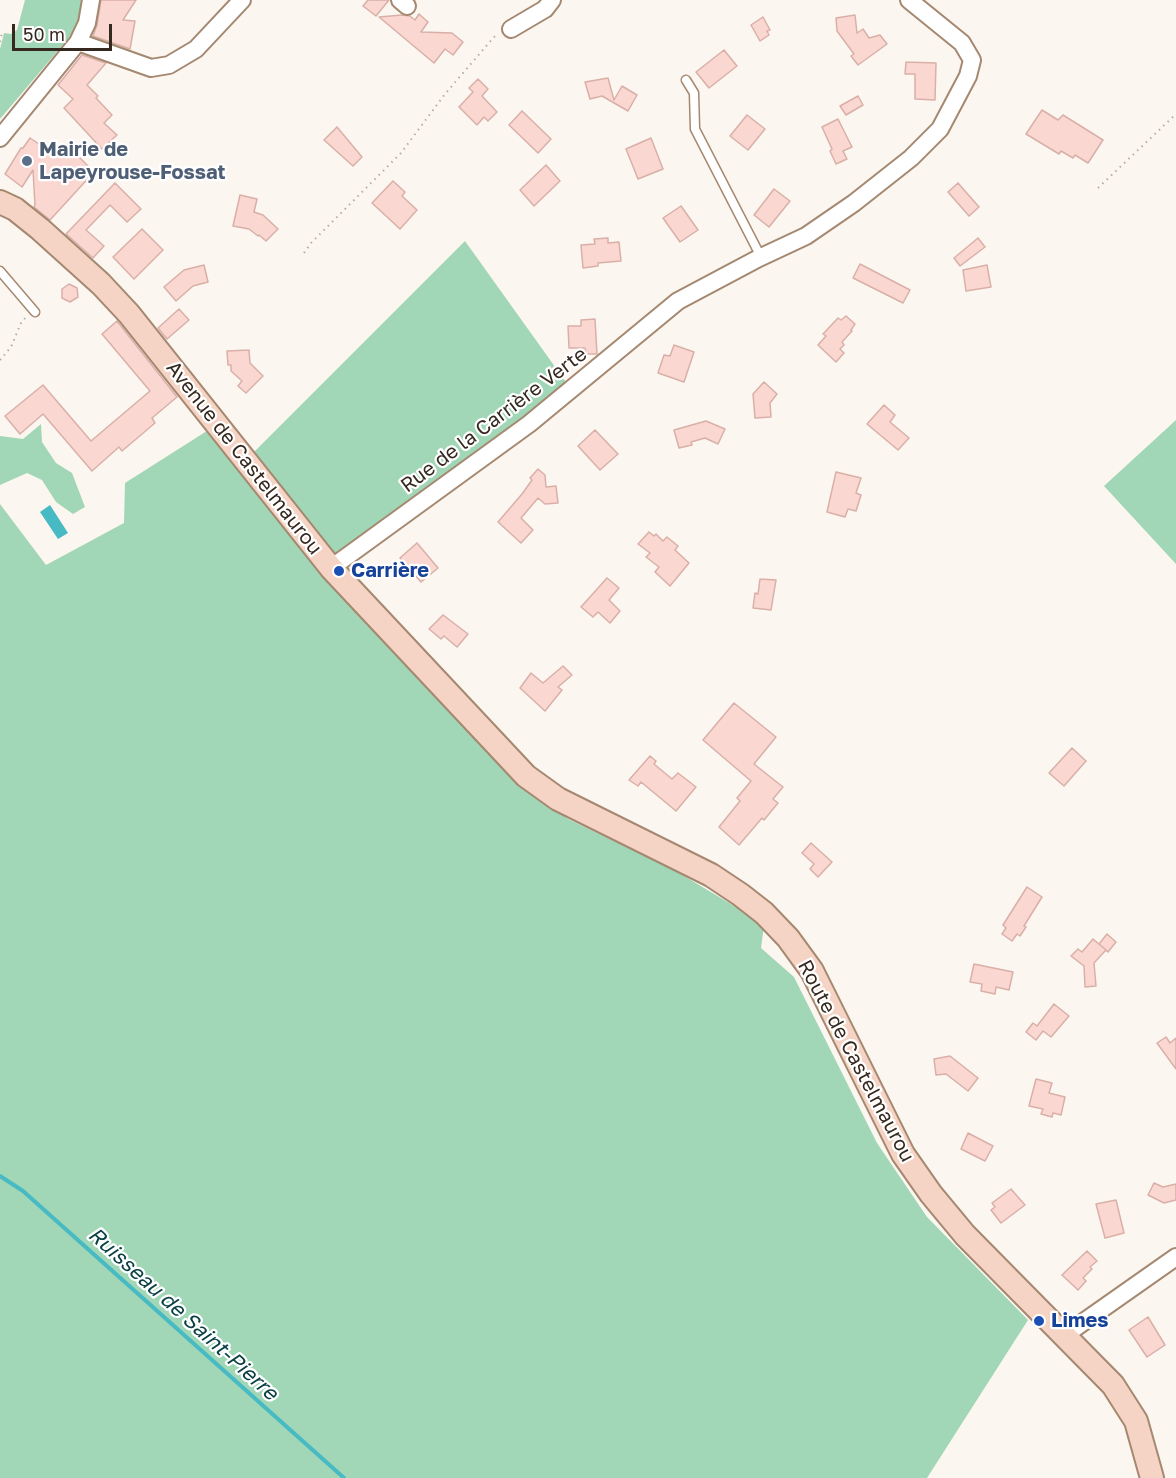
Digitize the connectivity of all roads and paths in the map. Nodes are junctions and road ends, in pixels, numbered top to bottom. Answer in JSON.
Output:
{"nodes":[{"id":1,"x":91,"y":0,"type":"edge"},
{"id":2,"x":242,"y":0,"type":"edge"},
{"id":3,"x":552,"y":0,"type":"edge"},
{"id":4,"x":909,"y":0,"type":"edge"},
{"id":5,"x":511,"y":29,"type":"joint"},
{"id":6,"x":2,"y":33,"type":"dead end"},
{"id":7,"x":0,"y":42,"type":"edge"},
{"id":8,"x":78,"y":42,"type":"junction"},
{"id":9,"x":686,"y":81,"type":"dead end"},
{"id":10,"x":1176,"y":114,"type":"edge"},
{"id":11,"x":0,"y":138,"type":"edge"},
{"id":12,"x":1098,"y":188,"type":"dead end"},
{"id":13,"x":0,"y":202,"type":"edge"},
{"id":14,"x":304,"y":253,"type":"dead end"},
{"id":15,"x":761,"y":256,"type":"junction"},
{"id":16,"x":0,"y":271,"type":"edge"},
{"id":17,"x":34,"y":310,"type":"joint"},
{"id":18,"x":0,"y":360,"type":"edge"},
{"id":19,"x":331,"y":568,"type":"junction"},
{"id":20,"x":558,"y":799,"type":"joint"},
{"id":21,"x":1176,"y":1257,"type":"edge"},
{"id":22,"x":1065,"y":1335,"type":"junction"},
{"id":23,"x":1152,"y":1478,"type":"edge"}],
"edges":[{"from":1,"to":8,"type":"street"},
{"from":2,"to":8,"type":"street"},
{"from":3,"to":5,"type":"street"},
{"from":4,"to":15,"type":"street","name":"Rue de la Carrière Verte"},
{"from":5,"to":14,"type":"path"},
{"from":6,"to":7,"type":"path"},
{"from":8,"to":11,"type":"street"},
{"from":9,"to":15,"type":"lane"},
{"from":10,"to":12,"type":"path"},
{"from":13,"to":19,"type":"street","name":"Avenue de Castelmaurou"},
{"from":15,"to":19,"type":"street","name":"Rue de la Carrière Verte"},
{"from":16,"to":17,"type":"lane"},
{"from":17,"to":18,"type":"path"},
{"from":19,"to":20,"type":"street","name":"Avenue de Castelmaurou"},
{"from":20,"to":22,"type":"street","name":"Route de Castelmaurou"},
{"from":21,"to":22,"type":"street"},
{"from":22,"to":23,"type":"street","name":"Route de Castelmaurou"}]}
